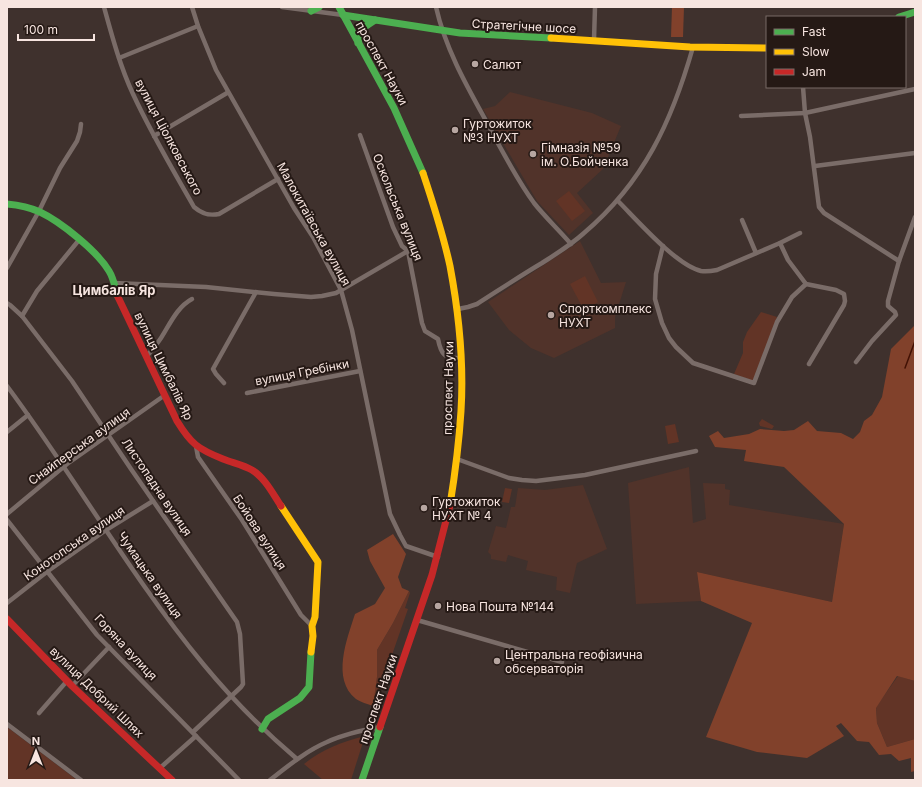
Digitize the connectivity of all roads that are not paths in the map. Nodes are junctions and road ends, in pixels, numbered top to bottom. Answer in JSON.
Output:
{"nodes":[{"id":1,"x":104,"y":7,"type":"edge"},
{"id":2,"x":192,"y":7,"type":"edge"},
{"id":3,"x":282,"y":7,"type":"edge"},
{"id":4,"x":320,"y":7,"type":"edge"},
{"id":5,"x":339,"y":7,"type":"edge"},
{"id":6,"x":436,"y":7,"type":"edge"},
{"id":7,"x":595,"y":7,"type":"edge"},
{"id":8,"x":311,"y":11,"type":"junction"},
{"id":9,"x":915,"y":12,"type":"edge"},
{"id":10,"x":343,"y":15,"type":"junction"},
{"id":11,"x":902,"y":16,"type":"edge"},
{"id":12,"x":375,"y":20,"type":"junction"},
{"id":13,"x":198,"y":26,"type":"junction"},
{"id":14,"x":443,"y":31,"type":"junction"},
{"id":15,"x":594,"y":40,"type":"junction"},
{"id":16,"x":358,"y":43,"type":"junction"},
{"id":17,"x":693,"y":47,"type":"junction"},
{"id":18,"x":766,"y":48,"type":"edge"},
{"id":19,"x":119,"y":58,"type":"junction"},
{"id":20,"x":803,"y":88,"type":"edge"},
{"id":21,"x":915,"y":89,"type":"edge"},
{"id":22,"x":228,"y":93,"type":"junction"},
{"id":23,"x":805,"y":113,"type":"junction"},
{"id":24,"x":741,"y":116,"type":"dead end"},
{"id":25,"x":81,"y":124,"type":"dead end"},
{"id":26,"x":360,"y":135,"type":"dead end"},
{"id":27,"x":154,"y":136,"type":"junction"},
{"id":28,"x":915,"y":154,"type":"edge"},
{"id":29,"x":815,"y":166,"type":"junction"},
{"id":30,"x":278,"y":179,"type":"junction"},
{"id":31,"x":618,"y":201,"type":"junction"},
{"id":32,"x":7,"y":204,"type":"edge"},
{"id":33,"x":39,"y":211,"type":"junction"},
{"id":34,"x":915,"y":217,"type":"edge"},
{"id":35,"x":742,"y":220,"type":"dead end"},
{"id":36,"x":800,"y":233,"type":"dead end"},
{"id":37,"x":79,"y":240,"type":"junction"},
{"id":38,"x":780,"y":243,"type":"junction"},
{"id":39,"x":571,"y":244,"type":"junction"},
{"id":40,"x":663,"y":246,"type":"junction"},
{"id":41,"x":408,"y":251,"type":"junction"},
{"id":42,"x":756,"y":254,"type":"junction"},
{"id":43,"x":899,"y":261,"type":"junction"},
{"id":44,"x":7,"y":268,"type":"edge"},
{"id":45,"x":114,"y":282,"type":"junction"},
{"id":46,"x":806,"y":284,"type":"junction"},
{"id":47,"x":341,"y":290,"type":"junction"},
{"id":48,"x":256,"y":292,"type":"junction"},
{"id":49,"x":192,"y":299,"type":"dead end"},
{"id":50,"x":7,"y":303,"type":"edge"},
{"id":51,"x":458,"y":309,"type":"junction"},
{"id":52,"x":22,"y":316,"type":"junction"},
{"id":53,"x":147,"y":356,"type":"junction"},
{"id":54,"x":462,"y":358,"type":"junction"},
{"id":55,"x":856,"y":362,"type":"dead end"},
{"id":56,"x":809,"y":364,"type":"dead end"},
{"id":57,"x":360,"y":371,"type":"junction"},
{"id":58,"x":224,"y":383,"type":"dead end"},
{"id":59,"x":7,"y":386,"type":"edge"},
{"id":60,"x":247,"y":393,"type":"dead end"},
{"id":61,"x":165,"y":395,"type":"junction"},
{"id":62,"x":28,"y":415,"type":"junction"},
{"id":63,"x":7,"y":432,"type":"edge"},
{"id":64,"x":109,"y":435,"type":"junction"},
{"id":65,"x":196,"y":446,"type":"junction"},
{"id":66,"x":696,"y":451,"type":"dead end"},
{"id":67,"x":457,"y":459,"type":"junction"},
{"id":68,"x":65,"y":467,"type":"junction"},
{"id":69,"x":153,"y":501,"type":"junction"},
{"id":70,"x":7,"y":514,"type":"edge"},
{"id":71,"x":7,"y":520,"type":"edge"},
{"id":72,"x":106,"y":530,"type":"junction"},
{"id":73,"x":438,"y":557,"type":"junction"},
{"id":74,"x":48,"y":571,"type":"junction"},
{"id":75,"x":7,"y":603,"type":"edge"},
{"id":76,"x":7,"y":619,"type":"edge"},
{"id":77,"x":417,"y":620,"type":"junction"},
{"id":78,"x":312,"y":626,"type":"junction"},
{"id":79,"x":109,"y":647,"type":"junction"},
{"id":80,"x":562,"y":662,"type":"dead end"},
{"id":81,"x":70,"y":683,"type":"junction"},
{"id":82,"x":231,"y":697,"type":"junction"},
{"id":83,"x":39,"y":713,"type":"dead end"},
{"id":84,"x":7,"y":724,"type":"edge"},
{"id":85,"x":381,"y":727,"type":"junction"},
{"id":86,"x":262,"y":728,"type":"junction"},
{"id":87,"x":195,"y":734,"type":"junction"},
{"id":88,"x":297,"y":759,"type":"junction"},
{"id":89,"x":160,"y":768,"type":"junction"},
{"id":90,"x":81,"y":780,"type":"edge"},
{"id":91,"x":172,"y":780,"type":"edge"},
{"id":92,"x":239,"y":780,"type":"edge"},
{"id":93,"x":270,"y":780,"type":"edge"},
{"id":94,"x":362,"y":780,"type":"edge"}],
"edges":[{"from":1,"to":19,"type":"street","name":"вулиця Ціолковського"},
{"from":2,"to":13,"type":"street","name":"Малокитаївська вулиця"},
{"from":3,"to":8,"type":"street","name":"Стратегічне шосе"},
{"from":4,"to":8,"type":"street"},
{"from":5,"to":10,"type":"street","name":"проспект Науки"},
{"from":6,"to":14,"type":"street"},
{"from":7,"to":15,"type":"street"},
{"from":8,"to":10,"type":"street","name":"Стратегічне шосе"},
{"from":9,"to":11,"type":"street"},
{"from":10,"to":12,"type":"street","name":"Стратегічне шосе"},
{"from":10,"to":16,"type":"street","name":"проспект Науки"},
{"from":12,"to":14,"type":"street","name":"Стратегічне шосе"},
{"from":12,"to":16,"type":"street"},
{"from":13,"to":19,"type":"street"},
{"from":13,"to":22,"type":"street","name":"Малокитаївська вулиця"},
{"from":14,"to":15,"type":"street","name":"Стратегічне шосе"},
{"from":14,"to":39,"type":"street"},
{"from":15,"to":17,"type":"street","name":"Стратегічне шосе"},
{"from":16,"to":51,"type":"street","name":"проспект Науки"},
{"from":17,"to":18,"type":"street","name":"Стратегічне шосе"},
{"from":17,"to":31,"type":"street"},
{"from":19,"to":27,"type":"street","name":"вулиця Ціолковського"},
{"from":20,"to":23,"type":"street"},
{"from":21,"to":23,"type":"street"},
{"from":22,"to":27,"type":"street"},
{"from":22,"to":30,"type":"street","name":"Малокитаївська вулиця"},
{"from":23,"to":24,"type":"street"},
{"from":23,"to":29,"type":"street"},
{"from":25,"to":33,"type":"street"},
{"from":26,"to":41,"type":"street","name":"Оскольська вулиця"},
{"from":27,"to":30,"type":"street","name":"вулиця Ціолковського"},
{"from":28,"to":29,"type":"street"},
{"from":29,"to":43,"type":"street"},
{"from":30,"to":47,"type":"street","name":"Малокитаївська вулиця"},
{"from":31,"to":39,"type":"street"},
{"from":31,"to":40,"type":"street"},
{"from":32,"to":33,"type":"street","name":"вулиця Цимбалів Яр"},
{"from":33,"to":37,"type":"street","name":"вулиця Цимбалів Яр"},
{"from":33,"to":44,"type":"street"},
{"from":34,"to":43,"type":"street"},
{"from":35,"to":42,"type":"street"},
{"from":36,"to":38,"type":"street"},
{"from":37,"to":45,"type":"street","name":"вулиця Цимбалів Яр"},
{"from":37,"to":52,"type":"street"},
{"from":38,"to":42,"type":"street"},
{"from":38,"to":46,"type":"street"},
{"from":39,"to":51,"type":"street"},
{"from":40,"to":42,"type":"street"},
{"from":40,"to":46,"type":"street"},
{"from":41,"to":47,"type":"street"},
{"from":41,"to":54,"type":"street","name":"Оскольська вулиця"},
{"from":43,"to":55,"type":"street"},
{"from":45,"to":48,"type":"street"},
{"from":45,"to":53,"type":"street","name":"вулиця Цимбалів Яр"},
{"from":46,"to":56,"type":"street"},
{"from":47,"to":48,"type":"street"},
{"from":47,"to":57,"type":"street","name":"Малокитаївська вулиця"},
{"from":48,"to":58,"type":"street"},
{"from":49,"to":53,"type":"street"},
{"from":50,"to":52,"type":"street","name":"Листопадна вулиця"},
{"from":51,"to":54,"type":"street","name":"проспект Науки"},
{"from":52,"to":64,"type":"street","name":"Листопадна вулиця"},
{"from":53,"to":61,"type":"street","name":"вулиця Цимбалів Яр"},
{"from":54,"to":67,"type":"street","name":"проспект Науки"},
{"from":57,"to":60,"type":"street","name":"вулиця Гребінки"},
{"from":57,"to":73,"type":"street","name":"Малокитаївська вулиця"},
{"from":59,"to":62,"type":"street","name":"Чумацька вулиця"},
{"from":61,"to":64,"type":"street","name":"Снайперська вулиця"},
{"from":61,"to":65,"type":"street","name":"вулиця Цимбалів Яр"},
{"from":62,"to":63,"type":"street"},
{"from":62,"to":68,"type":"street","name":"Чумацька вулиця"},
{"from":64,"to":68,"type":"street","name":"Снайперська вулиця"},
{"from":64,"to":69,"type":"street","name":"Листопадна вулиця"},
{"from":65,"to":78,"type":"street","name":"Бойова вулиця"},
{"from":65,"to":78,"type":"street","name":"вулиця Цимбалів Яр"},
{"from":66,"to":67,"type":"street"},
{"from":67,"to":73,"type":"street","name":"проспект Науки"},
{"from":68,"to":70,"type":"street","name":"Снайперська вулиця"},
{"from":68,"to":72,"type":"street","name":"Чумацька вулиця"},
{"from":69,"to":72,"type":"street","name":"Конотопська вулиця"},
{"from":69,"to":82,"type":"street","name":"Листопадна вулиця"},
{"from":71,"to":74,"type":"street","name":"Горяна вулиця"},
{"from":72,"to":74,"type":"street","name":"Конотопська вулиця"},
{"from":72,"to":82,"type":"street","name":"Чумацька вулиця"},
{"from":73,"to":77,"type":"street","name":"проспект Науки"},
{"from":74,"to":75,"type":"street","name":"Конотопська вулиця"},
{"from":74,"to":79,"type":"street","name":"Горяна вулиця"},
{"from":76,"to":81,"type":"street","name":"вулиця Добрий Шлях"},
{"from":77,"to":80,"type":"street"},
{"from":77,"to":85,"type":"street","name":"проспект Науки"},
{"from":78,"to":86,"type":"street","name":"вулиця Цимбалів Яр"},
{"from":79,"to":81,"type":"street"},
{"from":79,"to":87,"type":"street","name":"Горяна вулиця"},
{"from":81,"to":83,"type":"street"},
{"from":81,"to":89,"type":"street","name":"вулиця Добрий Шлях"},
{"from":82,"to":86,"type":"street","name":"Чумацька вулиця"},
{"from":82,"to":87,"type":"street","name":"Листопадна вулиця"},
{"from":84,"to":90,"type":"street"},
{"from":85,"to":88,"type":"street"},
{"from":85,"to":94,"type":"street","name":"проспект Науки"},
{"from":86,"to":88,"type":"street","name":"Чумацька вулиця"},
{"from":87,"to":89,"type":"street","name":"Листопадна вулиця"},
{"from":87,"to":92,"type":"street","name":"Горяна вулиця"},
{"from":88,"to":93,"type":"street"},
{"from":89,"to":91,"type":"street","name":"вулиця Добрий Шлях"}]}
